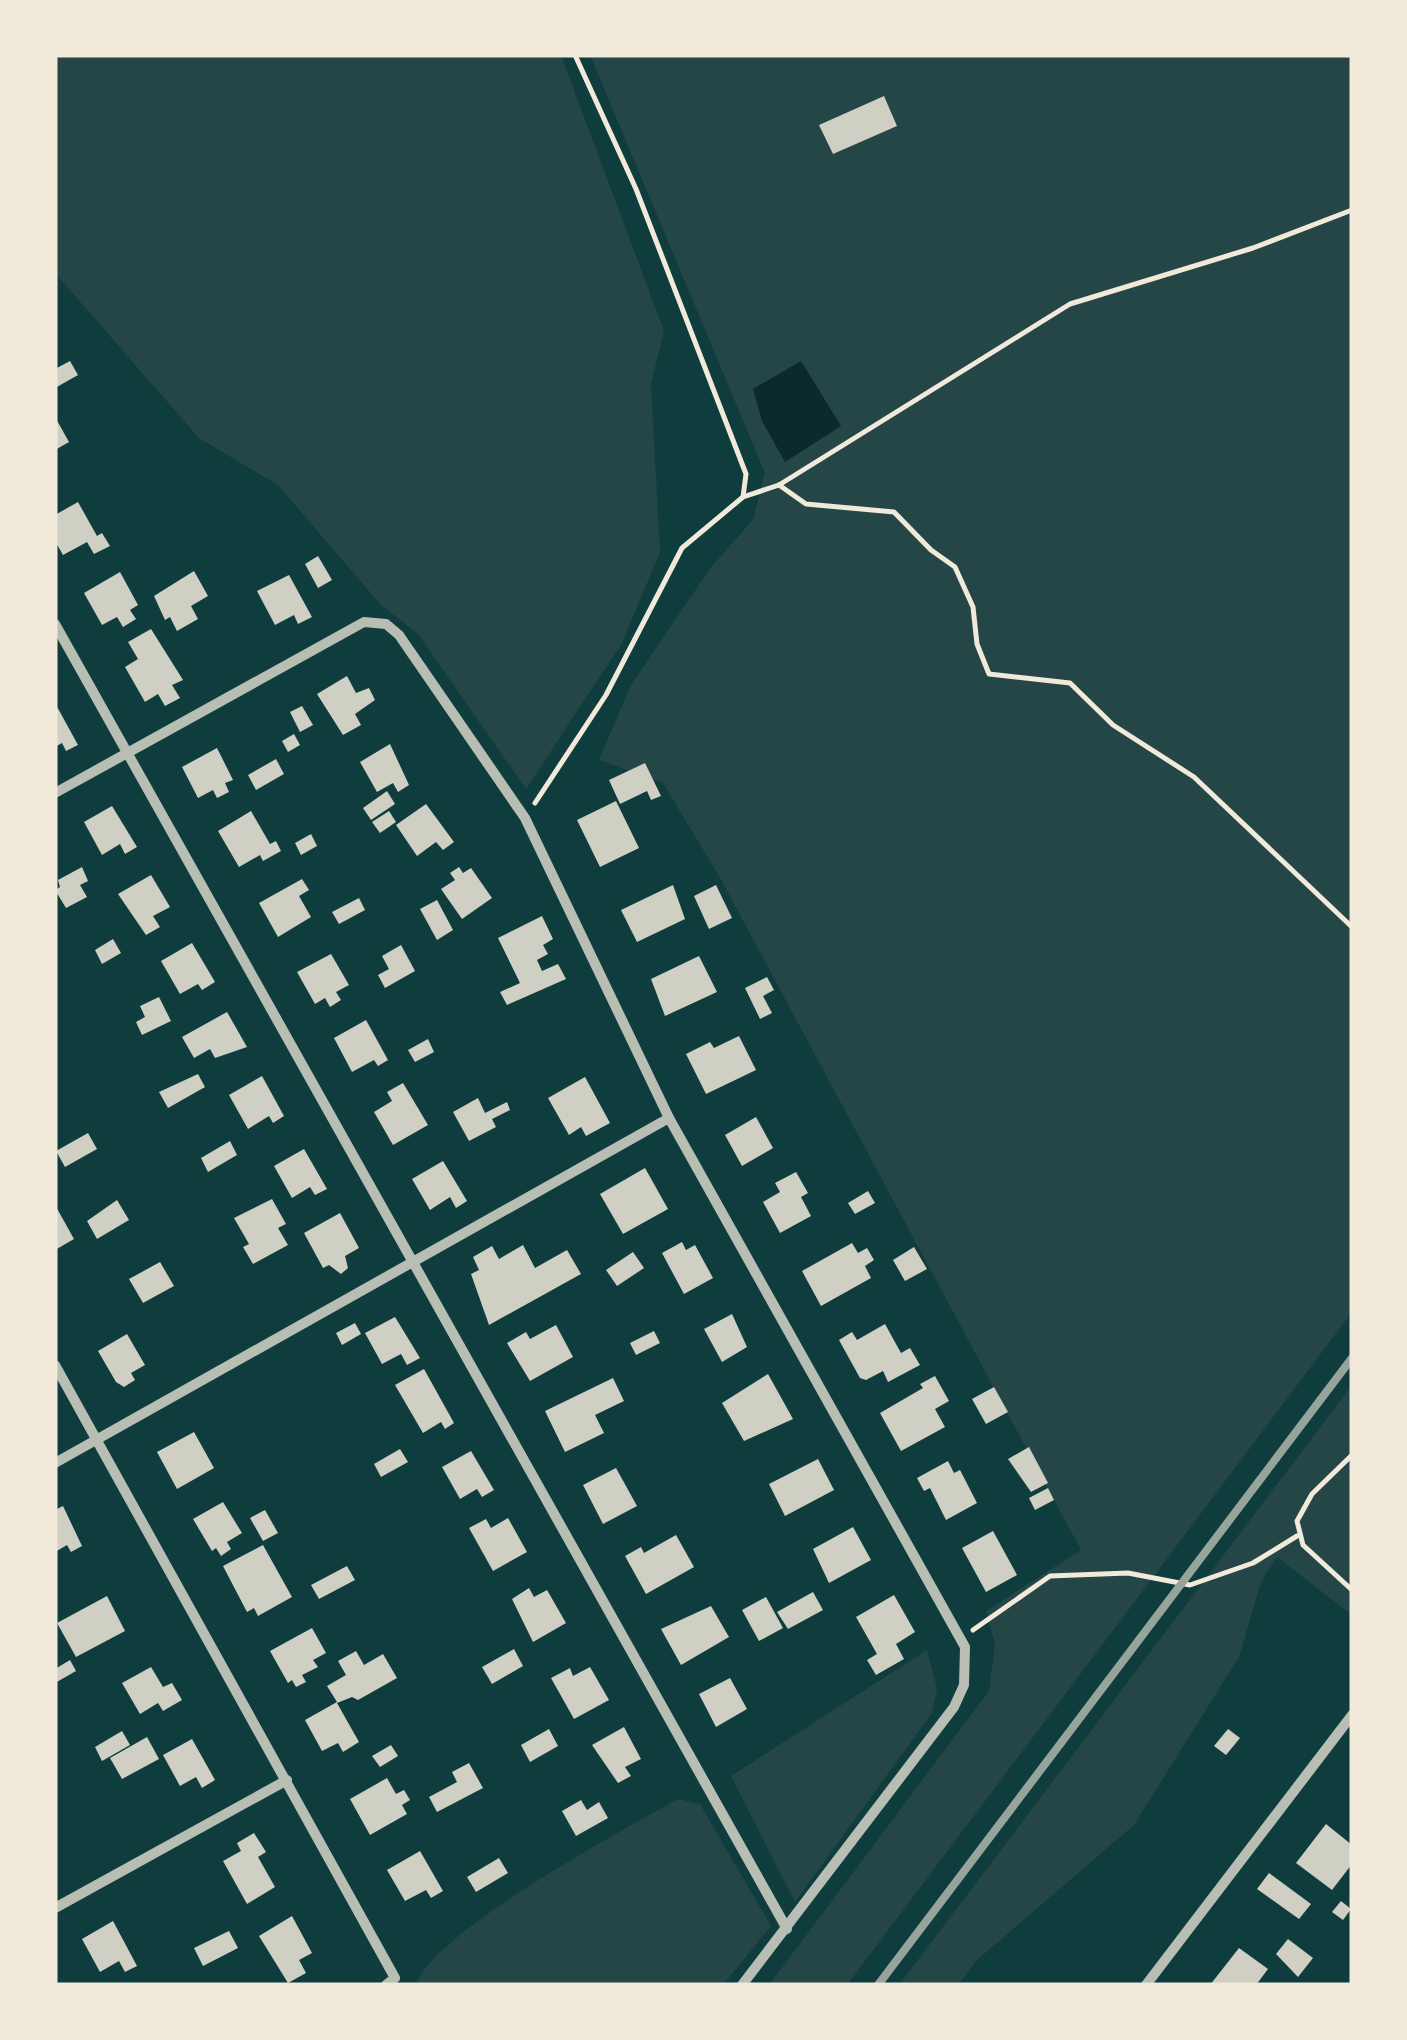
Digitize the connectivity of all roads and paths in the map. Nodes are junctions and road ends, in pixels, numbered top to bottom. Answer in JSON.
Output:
{"nodes":[{"id":1,"x":575,"y":55,"type":"edge"},
{"id":2,"x":1352,"y":210,"type":"edge"},
{"id":3,"x":779,"y":486,"type":"junction"},
{"id":4,"x":743,"y":497,"type":"junction"},
{"id":5,"x":55,"y":624,"type":"edge"},
{"id":6,"x":127,"y":753,"type":"junction"},
{"id":7,"x":55,"y":793,"type":"edge"},
{"id":8,"x":524,"y":818,"type":"junction"},
{"id":9,"x":1352,"y":927,"type":"edge"},
{"id":10,"x":669,"y":1118,"type":"junction"},
{"id":11,"x":412,"y":1262,"type":"junction"},
{"id":12,"x":55,"y":1365,"type":"edge"},
{"id":13,"x":97,"y":1440,"type":"junction"},
{"id":14,"x":1352,"y":1455,"type":"edge"},
{"id":15,"x":55,"y":1464,"type":"edge"},
{"id":16,"x":1298,"y":1536,"type":"junction"},
{"id":17,"x":1352,"y":1590,"type":"edge"},
{"id":18,"x":963,"y":1638,"type":"junction"},
{"id":19,"x":1352,"y":1715,"type":"edge"},
{"id":20,"x":287,"y":1780,"type":"junction"},
{"id":21,"x":55,"y":1908,"type":"edge"},
{"id":22,"x":787,"y":1929,"type":"junction"},
{"id":23,"x":386,"y":1985,"type":"edge"},
{"id":24,"x":742,"y":1985,"type":"edge"},
{"id":25,"x":1146,"y":1985,"type":"edge"}],
"edges":[{"from":1,"to":4,"type":"path"},
{"from":2,"to":3,"type":"path"},
{"from":3,"to":4,"type":"path"},
{"from":3,"to":9,"type":"path"},
{"from":4,"to":8,"type":"path"},
{"from":5,"to":6,"type":"street"},
{"from":6,"to":7,"type":"street"},
{"from":6,"to":8,"type":"street"},
{"from":6,"to":11,"type":"street"},
{"from":8,"to":10,"type":"street"},
{"from":10,"to":11,"type":"street"},
{"from":10,"to":18,"type":"street"},
{"from":11,"to":13,"type":"street"},
{"from":11,"to":22,"type":"street"},
{"from":12,"to":13,"type":"street"},
{"from":13,"to":15,"type":"street"},
{"from":13,"to":20,"type":"street"},
{"from":14,"to":16,"type":"path"},
{"from":16,"to":17,"type":"path"},
{"from":16,"to":18,"type":"path"},
{"from":18,"to":22,"type":"street"},
{"from":19,"to":25,"type":"street"},
{"from":20,"to":21,"type":"street"},
{"from":20,"to":23,"type":"street"},
{"from":22,"to":24,"type":"street"}]}
